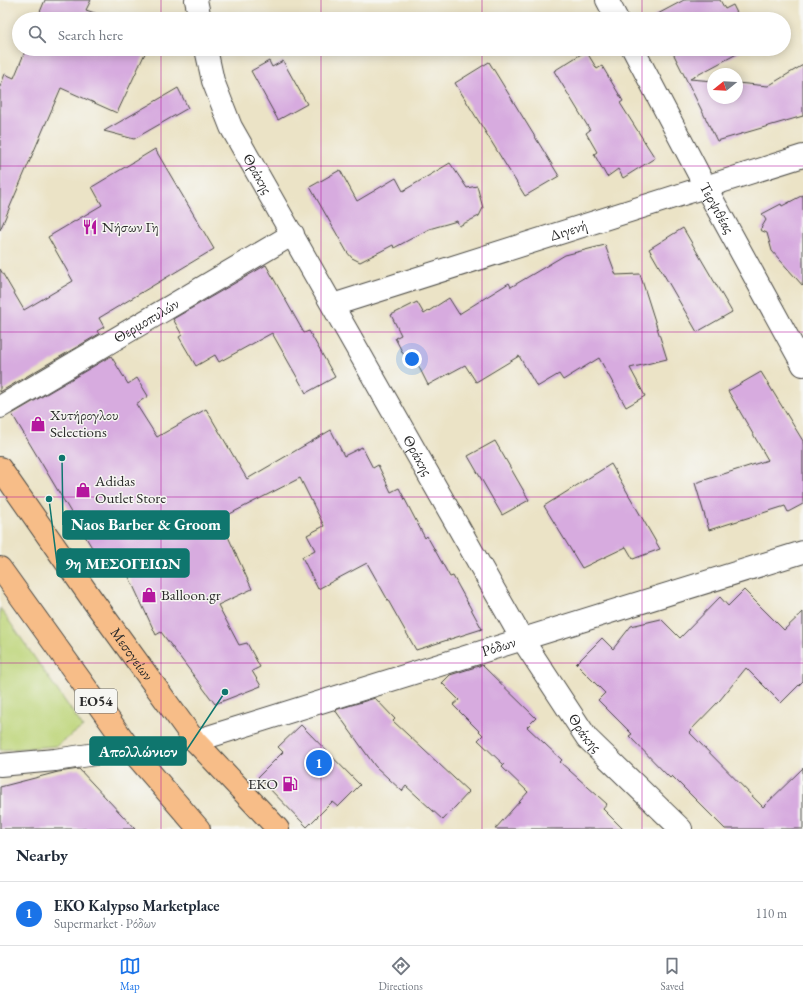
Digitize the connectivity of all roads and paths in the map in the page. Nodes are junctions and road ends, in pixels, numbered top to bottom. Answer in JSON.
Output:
{"nodes":[{"id":1,"x":196,"y":0,"type":"edge"},
{"id":2,"x":607,"y":0,"type":"edge"},
{"id":3,"x":199,"y":12,"type":"edge"},
{"id":4,"x":613,"y":12,"type":"edge"},
{"id":5,"x":208,"y":56,"type":"edge"},
{"id":6,"x":637,"y":56,"type":"edge"},
{"id":7,"x":803,"y":156,"type":"edge"},
{"id":8,"x":706,"y":188,"type":"junction"},
{"id":9,"x":293,"y":234,"type":"junction"},
{"id":10,"x":333,"y":305,"type":"junction"},
{"id":11,"x":803,"y":365,"type":"edge"},
{"id":12,"x":0,"y":407,"type":"edge"},
{"id":13,"x":0,"y":468,"type":"edge"},
{"id":14,"x":803,"y":552,"type":"edge"},
{"id":15,"x":0,"y":568,"type":"edge"},
{"id":16,"x":522,"y":639,"type":"junction"},
{"id":17,"x":195,"y":741,"type":"junction"},
{"id":18,"x":130,"y":749,"type":"junction"},
{"id":19,"x":0,"y":765,"type":"edge"},
{"id":20,"x":199,"y":829,"type":"edge"},
{"id":21,"x":278,"y":829,"type":"edge"},
{"id":22,"x":681,"y":829,"type":"edge"}],
"edges":[{"from":1,"to":3,"type":"street"},
{"from":2,"to":4,"type":"street"},
{"from":5,"to":9,"type":"street","name":"Θράκης"},
{"from":6,"to":8,"type":"street","name":"Τερψιθέας"},
{"from":7,"to":8,"type":"street","name":"Διγενή"},
{"from":8,"to":10,"type":"street","name":"Διγενή"},
{"from":8,"to":11,"type":"street","name":"Τερψιθέας"},
{"from":9,"to":10,"type":"street","name":"Θράκης"},
{"from":9,"to":12,"type":"street","name":"Θερμοπυλών"},
{"from":10,"to":16,"type":"street","name":"Θράκης"},
{"from":13,"to":17,"type":"main road","name":"Μεσογείων"},
{"from":14,"to":16,"type":"street","name":"Ρόδων"},
{"from":15,"to":18,"type":"main road","number":"ΕΟ54"},
{"from":16,"to":17,"type":"street","name":"Ρόδων"},
{"from":16,"to":22,"type":"street","name":"Θράκης"},
{"from":17,"to":21,"type":"main road","name":"Μεσογείων"},
{"from":18,"to":19,"type":"street"},
{"from":18,"to":20,"type":"main road","number":"ΕΟ54"}]}
